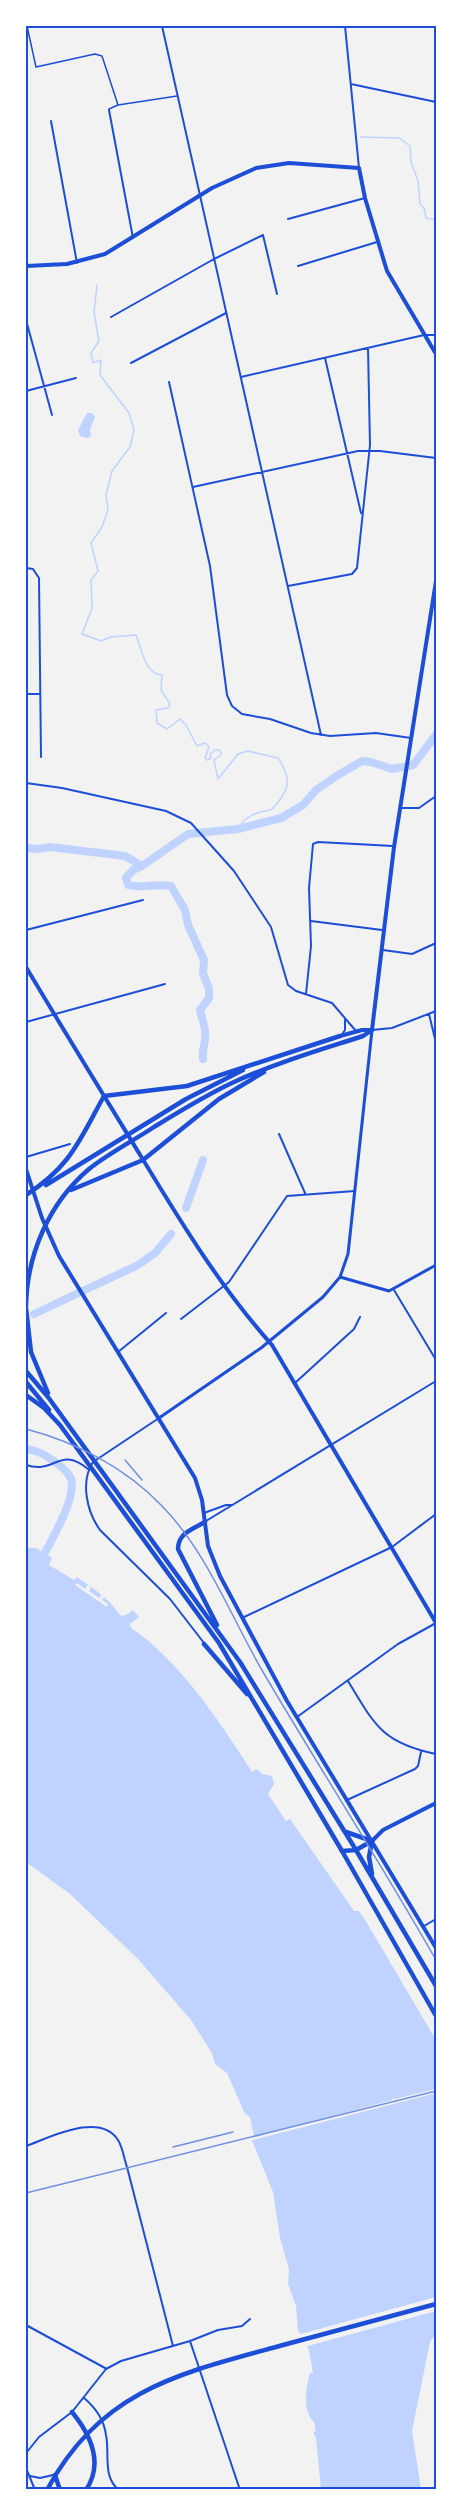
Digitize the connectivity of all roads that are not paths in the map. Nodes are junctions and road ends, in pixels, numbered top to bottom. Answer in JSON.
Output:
{"nodes":[{"id":1,"x":27,"y":26,"type":"edge"},
{"id":2,"x":162,"y":26,"type":"edge"},
{"id":3,"x":345,"y":26,"type":"edge"},
{"id":4,"x":351,"y":84,"type":"junction"},
{"id":5,"x":178,"y":96,"type":"junction"},
{"id":6,"x":436,"y":102,"type":"edge"},
{"id":7,"x":118,"y":105,"type":"junction"},
{"id":8,"x":109,"y":110,"type":"joint"},
{"id":9,"x":51,"y":121,"type":"dead end"},
{"id":10,"x":359,"y":168,"type":"junction"},
{"id":11,"x":200,"y":195,"type":"junction"},
{"id":12,"x":364,"y":198,"type":"junction"},
{"id":13,"x":288,"y":219,"type":"dead end"},
{"id":14,"x":133,"y":238,"type":"junction"},
{"id":15,"x":377,"y":242,"type":"junction"},
{"id":16,"x":214,"y":259,"type":"junction"},
{"id":17,"x":77,"y":262,"type":"junction"},
{"id":18,"x":26,"y":266,"type":"edge"},
{"id":19,"x":298,"y":266,"type":"dead end"},
{"id":20,"x":277,"y":294,"type":"dead end"},
{"id":21,"x":226,"y":313,"type":"junction"},
{"id":22,"x":111,"y":317,"type":"dead end"},
{"id":23,"x":26,"y":320,"type":"edge"},
{"id":24,"x":424,"y":335,"type":"junction"},
{"id":25,"x":436,"y":335,"type":"edge"},
{"id":26,"x":368,"y":348,"type":"junction"},
{"id":27,"x":436,"y":354,"type":"edge"},
{"id":28,"x":325,"y":358,"type":"junction"},
{"id":29,"x":131,"y":363,"type":"dead end"},
{"id":30,"x":241,"y":377,"type":"junction"},
{"id":31,"x":76,"y":378,"type":"dead end"},
{"id":32,"x":169,"y":382,"type":"dead end"},
{"id":33,"x":44,"y":386,"type":"junction"},
{"id":34,"x":26,"y":391,"type":"edge"},
{"id":35,"x":52,"y":415,"type":"dead end"},
{"id":36,"x":369,"y":450,"type":"junction"},
{"id":37,"x":348,"y":454,"type":"junction"},
{"id":38,"x":436,"y":458,"type":"edge"},
{"id":39,"x":263,"y":472,"type":"junction"},
{"id":40,"x":193,"y":487,"type":"junction"},
{"id":41,"x":362,"y":516,"type":"junction"},
{"id":42,"x":26,"y":568,"type":"edge"},
{"id":43,"x":436,"y":581,"type":"edge"},
{"id":44,"x":288,"y":586,"type":"junction"},
{"id":45,"x":434,"y":609,"type":"edge"},
{"id":46,"x":26,"y":694,"type":"edge"},
{"id":47,"x":40,"y":694,"type":"junction"},
{"id":48,"x":321,"y":735,"type":"junction"},
{"id":49,"x":411,"y":738,"type":"junction"},
{"id":50,"x":41,"y":757,"type":"dead end"},
{"id":51,"x":26,"y":783,"type":"edge"},
{"id":52,"x":436,"y":796,"type":"edge"},
{"id":53,"x":400,"y":808,"type":"junction"},
{"id":54,"x":394,"y":847,"type":"junction"},
{"id":55,"x":143,"y":900,"type":"dead end"},
{"id":56,"x":311,"y":921,"type":"junction"},
{"id":57,"x":26,"y":930,"type":"edge"},
{"id":58,"x":385,"y":930,"type":"junction"},
{"id":59,"x":436,"y":943,"type":"edge"},
{"id":60,"x":382,"y":950,"type":"junction"},
{"id":61,"x":26,"y":967,"type":"edge"},
{"id":62,"x":165,"y":984,"type":"dead end"},
{"id":63,"x":306,"y":994,"type":"junction"},
{"id":64,"x":436,"y":1011,"type":"edge"},
{"id":65,"x":53,"y":1013,"type":"junction"},
{"id":66,"x":429,"y":1014,"type":"junction"},
{"id":67,"x":345,"y":1019,"type":"junction"},
{"id":68,"x":26,"y":1022,"type":"edge"},
{"id":69,"x":372,"y":1030,"type":"junction"},
{"id":70,"x":356,"y":1031,"type":"junction"},
{"id":71,"x":340,"y":1036,"type":"junction"},
{"id":72,"x":436,"y":1043,"type":"edge"},
{"id":73,"x":279,"y":1055,"type":"junction"},
{"id":74,"x":281,"y":1062,"type":"junction"},
{"id":75,"x":104,"y":1096,"type":"junction"},
{"id":76,"x":279,"y":1134,"type":"dead end"},
{"id":77,"x":70,"y":1144,"type":"dead end"},
{"id":78,"x":26,"y":1157,"type":"edge"},
{"id":79,"x":143,"y":1160,"type":"junction"},
{"id":80,"x":26,"y":1168,"type":"edge"},
{"id":81,"x":47,"y":1182,"type":"junction"},
{"id":82,"x":355,"y":1191,"type":"junction"},
{"id":83,"x":66,"y":1193,"type":"junction"},
{"id":84,"x":305,"y":1193,"type":"junction"},
{"id":85,"x":26,"y":1195,"type":"edge"},
{"id":86,"x":436,"y":1265,"type":"edge"},
{"id":87,"x":340,"y":1277,"type":"junction"},
{"id":88,"x":224,"y":1286,"type":"junction"},
{"id":89,"x":394,"y":1290,"type":"junction"},
{"id":90,"x":26,"y":1307,"type":"edge"},
{"id":91,"x":166,"y":1313,"type":"dead end"},
{"id":92,"x":360,"y":1317,"type":"dead end"},
{"id":93,"x":181,"y":1319,"type":"dead end"},
{"id":94,"x":270,"y":1342,"type":"junction"},
{"id":95,"x":118,"y":1352,"type":"junction"},
{"id":96,"x":436,"y":1360,"type":"edge"},
{"id":97,"x":26,"y":1371,"type":"edge"},
{"id":98,"x":436,"y":1381,"type":"edge"},
{"id":99,"x":26,"y":1382,"type":"edge"},
{"id":100,"x":295,"y":1383,"type":"junction"},
{"id":101,"x":26,"y":1395,"type":"edge"},
{"id":102,"x":60,"y":1414,"type":"junction"},
{"id":103,"x":159,"y":1418,"type":"junction"},
{"id":104,"x":60,"y":1425,"type":"junction"},
{"id":105,"x":331,"y":1444,"type":"junction"},
{"id":106,"x":26,"y":1465,"type":"edge"},
{"id":107,"x":88,"y":1469,"type":"junction"},
{"id":108,"x":232,"y":1505,"type":"junction"},
{"id":109,"x":204,"y":1513,"type":"junction"},
{"id":110,"x":436,"y":1514,"type":"edge"},
{"id":111,"x":205,"y":1522,"type":"junction"},
{"id":112,"x":392,"y":1547,"type":"junction"},
{"id":113,"x":242,"y":1618,"type":"junction"},
{"id":114,"x":436,"y":1623,"type":"edge"},
{"id":115,"x":225,"y":1640,"type":"junction"},
{"id":116,"x":204,"y":1644,"type":"joint"},
{"id":117,"x":348,"y":1681,"type":"junction"},
{"id":118,"x":251,"y":1698,"type":"junction"},
{"id":119,"x":297,"y":1717,"type":"junction"},
{"id":120,"x":422,"y":1751,"type":"junction"},
{"id":121,"x":436,"y":1754,"type":"edge"},
{"id":122,"x":347,"y":1800,"type":"junction"},
{"id":123,"x":436,"y":1803,"type":"edge"},
{"id":124,"x":346,"y":1832,"type":"junction"},
{"id":125,"x":372,"y":1841,"type":"junction"},
{"id":126,"x":356,"y":1850,"type":"junction"},
{"id":127,"x":342,"y":1851,"type":"junction"},
{"id":128,"x":373,"y":1879,"type":"junction"},
{"id":129,"x":436,"y":1919,"type":"edge"},
{"id":130,"x":424,"y":1926,"type":"junction"},
{"id":131,"x":436,"y":1948,"type":"edge"},
{"id":132,"x":436,"y":1986,"type":"edge"},
{"id":133,"x":436,"y":2016,"type":"edge"},
{"id":134,"x":26,"y":2146,"type":"edge"},
{"id":135,"x":436,"y":2304,"type":"edge"},
{"id":136,"x":250,"y":2319,"type":"dead end"},
{"id":137,"x":26,"y":2325,"type":"edge"},
{"id":138,"x":190,"y":2341,"type":"junction"},
{"id":139,"x":172,"y":2346,"type":"junction"},
{"id":140,"x":106,"y":2369,"type":"junction"},
{"id":141,"x":83,"y":2398,"type":"junction"},
{"id":142,"x":72,"y":2412,"type":"junction"},
{"id":143,"x":26,"y":2452,"type":"edge"},
{"id":144,"x":55,"y":2475,"type":"junction"},
{"id":145,"x":30,"y":2476,"type":"junction"},
{"id":146,"x":35,"y":2490,"type":"edge"},
{"id":147,"x":47,"y":2490,"type":"edge"},
{"id":148,"x":60,"y":2490,"type":"edge"},
{"id":149,"x":86,"y":2490,"type":"edge"},
{"id":150,"x":119,"y":2490,"type":"edge"},
{"id":151,"x":240,"y":2490,"type":"edge"}],
"edges":[{"from":1,"to":7,"type":"lane"},
{"from":2,"to":5,"type":"street"},
{"from":3,"to":4,"type":"street"},
{"from":4,"to":6,"type":"street"},
{"from":4,"to":10,"type":"street"},
{"from":5,"to":7,"type":"lane"},
{"from":5,"to":11,"type":"street"},
{"from":7,"to":8,"type":"lane"},
{"from":8,"to":14,"type":"street"},
{"from":9,"to":17,"type":"street"},
{"from":10,"to":11,"type":"main road"},
{"from":10,"to":12,"type":"main road"},
{"from":11,"to":14,"type":"main road"},
{"from":11,"to":16,"type":"street"},
{"from":12,"to":13,"type":"street"},
{"from":12,"to":15,"type":"main road"},
{"from":14,"to":17,"type":"main road"},
{"from":15,"to":19,"type":"street"},
{"from":15,"to":24,"type":"main road"},
{"from":16,"to":20,"type":"street"},
{"from":16,"to":21,"type":"street"},
{"from":16,"to":22,"type":"street"},
{"from":17,"to":18,"type":"main road"},
{"from":21,"to":29,"type":"street"},
{"from":21,"to":30,"type":"street"},
{"from":23,"to":33,"type":"street"},
{"from":24,"to":25,"type":"street"},
{"from":24,"to":26,"type":"street"},
{"from":24,"to":27,"type":"main road"},
{"from":26,"to":28,"type":"street"},
{"from":26,"to":36,"type":"street"},
{"from":28,"to":30,"type":"street"},
{"from":28,"to":37,"type":"street"},
{"from":30,"to":39,"type":"street"},
{"from":31,"to":33,"type":"street"},
{"from":32,"to":40,"type":"street"},
{"from":33,"to":34,"type":"street"},
{"from":33,"to":35,"type":"street"},
{"from":36,"to":37,"type":"street"},
{"from":36,"to":38,"type":"street"},
{"from":36,"to":41,"type":"street"},
{"from":37,"to":39,"type":"street"},
{"from":37,"to":41,"type":"street"},
{"from":39,"to":40,"type":"street"},
{"from":39,"to":44,"type":"street"},
{"from":40,"to":48,"type":"street"},
{"from":41,"to":44,"type":"street"},
{"from":42,"to":47,"type":"street"},
{"from":43,"to":45,"type":"main road"},
{"from":44,"to":48,"type":"street"},
{"from":45,"to":49,"type":"main road"},
{"from":46,"to":47,"type":"street"},
{"from":47,"to":50,"type":"street"},
{"from":48,"to":49,"type":"street"},
{"from":49,"to":53,"type":"main road"},
{"from":51,"to":63,"type":"street"},
{"from":52,"to":53,"type":"street"},
{"from":53,"to":54,"type":"main road"},
{"from":54,"to":56,"type":"street"},
{"from":54,"to":58,"type":"main road"},
{"from":55,"to":57,"type":"street"},
{"from":56,"to":58,"type":"street"},
{"from":56,"to":63,"type":"street"},
{"from":58,"to":60,"type":"main road"},
{"from":59,"to":60,"type":"street"},
{"from":60,"to":69,"type":"main road"},
{"from":61,"to":65,"type":"main road"},
{"from":62,"to":65,"type":"street"},
{"from":63,"to":67,"type":"street"},
{"from":64,"to":66,"type":"street"},
{"from":65,"to":68,"type":"street"},
{"from":65,"to":75,"type":"main road"},
{"from":66,"to":69,"type":"street"},
{"from":66,"to":72,"type":"street"},
{"from":67,"to":70,"type":"street"},
{"from":67,"to":71,"type":"street"},
{"from":69,"to":70,"type":"main road"},
{"from":69,"to":74,"type":"highway"},
{"from":69,"to":82,"type":"street"},
{"from":70,"to":71,"type":"main road"},
{"from":71,"to":73,"type":"highway"},
{"from":73,"to":75,"type":"highway"},
{"from":73,"to":81,"type":"highway"},
{"from":74,"to":79,"type":"highway"},
{"from":74,"to":83,"type":"highway"},
{"from":75,"to":79,"type":"main road"},
{"from":75,"to":81,"type":"highway"},
{"from":76,"to":84,"type":"street"},
{"from":77,"to":78,"type":"street"},
{"from":79,"to":83,"type":"highway"},
{"from":79,"to":88,"type":"main road"},
{"from":80,"to":95,"type":"main road"},
{"from":81,"to":85,"type":"highway"},
{"from":82,"to":84,"type":"street"},
{"from":82,"to":87,"type":"street"},
{"from":83,"to":90,"type":"highway"},
{"from":84,"to":88,"type":"street"},
{"from":86,"to":89,"type":"street"},
{"from":87,"to":89,"type":"street"},
{"from":87,"to":94,"type":"street"},
{"from":88,"to":93,"type":"street"},
{"from":88,"to":94,"type":"main road"},
{"from":89,"to":96,"type":"street"},
{"from":90,"to":102,"type":"highway"},
{"from":91,"to":95,"type":"street"},
{"from":92,"to":100,"type":"street"},
{"from":94,"to":100,"type":"main road"},
{"from":94,"to":103,"type":"street"},
{"from":95,"to":103,"type":"main road"},
{"from":97,"to":102,"type":"highway"},
{"from":98,"to":105,"type":"street"},
{"from":99,"to":104,"type":"highway"},
{"from":100,"to":105,"type":"main road"},
{"from":101,"to":104,"type":"highway"},
{"from":102,"to":115,"type":"highway"},
{"from":103,"to":107,"type":"street"},
{"from":103,"to":109,"type":"main road"},
{"from":104,"to":118,"type":"highway"},
{"from":105,"to":108,"type":"street"},
{"from":105,"to":112,"type":"main road"},
{"from":106,"to":107,"type":"street"},
{"from":107,"to":116,"type":"street"},
{"from":108,"to":109,"type":"street"},
{"from":108,"to":111,"type":"street"},
{"from":109,"to":111,"type":"main road"},
{"from":110,"to":112,"type":"street"},
{"from":111,"to":113,"type":"main road"},
{"from":111,"to":115,"type":"highway"},
{"from":112,"to":113,"type":"street"},
{"from":112,"to":114,"type":"main road"},
{"from":113,"to":119,"type":"main road"},
{"from":114,"to":117,"type":"street"},
{"from":115,"to":124,"type":"highway"},
{"from":116,"to":118,"type":"highway"},
{"from":117,"to":119,"type":"street"},
{"from":117,"to":120,"type":"street"},
{"from":118,"to":127,"type":"highway"},
{"from":119,"to":122,"type":"main road"},
{"from":120,"to":121,"type":"street"},
{"from":120,"to":122,"type":"street"},
{"from":122,"to":125,"type":"main road"},
{"from":123,"to":125,"type":"main road"},
{"from":124,"to":125,"type":"highway"},
{"from":124,"to":126,"type":"highway"},
{"from":125,"to":126,"type":"highway"},
{"from":125,"to":128,"type":"highway"},
{"from":125,"to":130,"type":"main road"},
{"from":126,"to":127,"type":"highway"},
{"from":126,"to":128,"type":"highway"},
{"from":127,"to":133,"type":"highway"},
{"from":128,"to":132,"type":"highway"},
{"from":129,"to":130,"type":"street"},
{"from":130,"to":131,"type":"main road"},
{"from":134,"to":139,"type":"street"},
{"from":135,"to":144,"type":"highway"},
{"from":136,"to":138,"type":"street"},
{"from":137,"to":140,"type":"street"},
{"from":138,"to":139,"type":"street"},
{"from":138,"to":151,"type":"street"},
{"from":139,"to":140,"type":"street"},
{"from":140,"to":141,"type":"street"},
{"from":141,"to":142,"type":"street"},
{"from":141,"to":150,"type":"street"},
{"from":142,"to":143,"type":"street"},
{"from":142,"to":149,"type":"highway"},
{"from":143,"to":145,"type":"street"},
{"from":144,"to":145,"type":"street"},
{"from":144,"to":147,"type":"highway"},
{"from":144,"to":148,"type":"highway"},
{"from":145,"to":146,"type":"street"}]}
